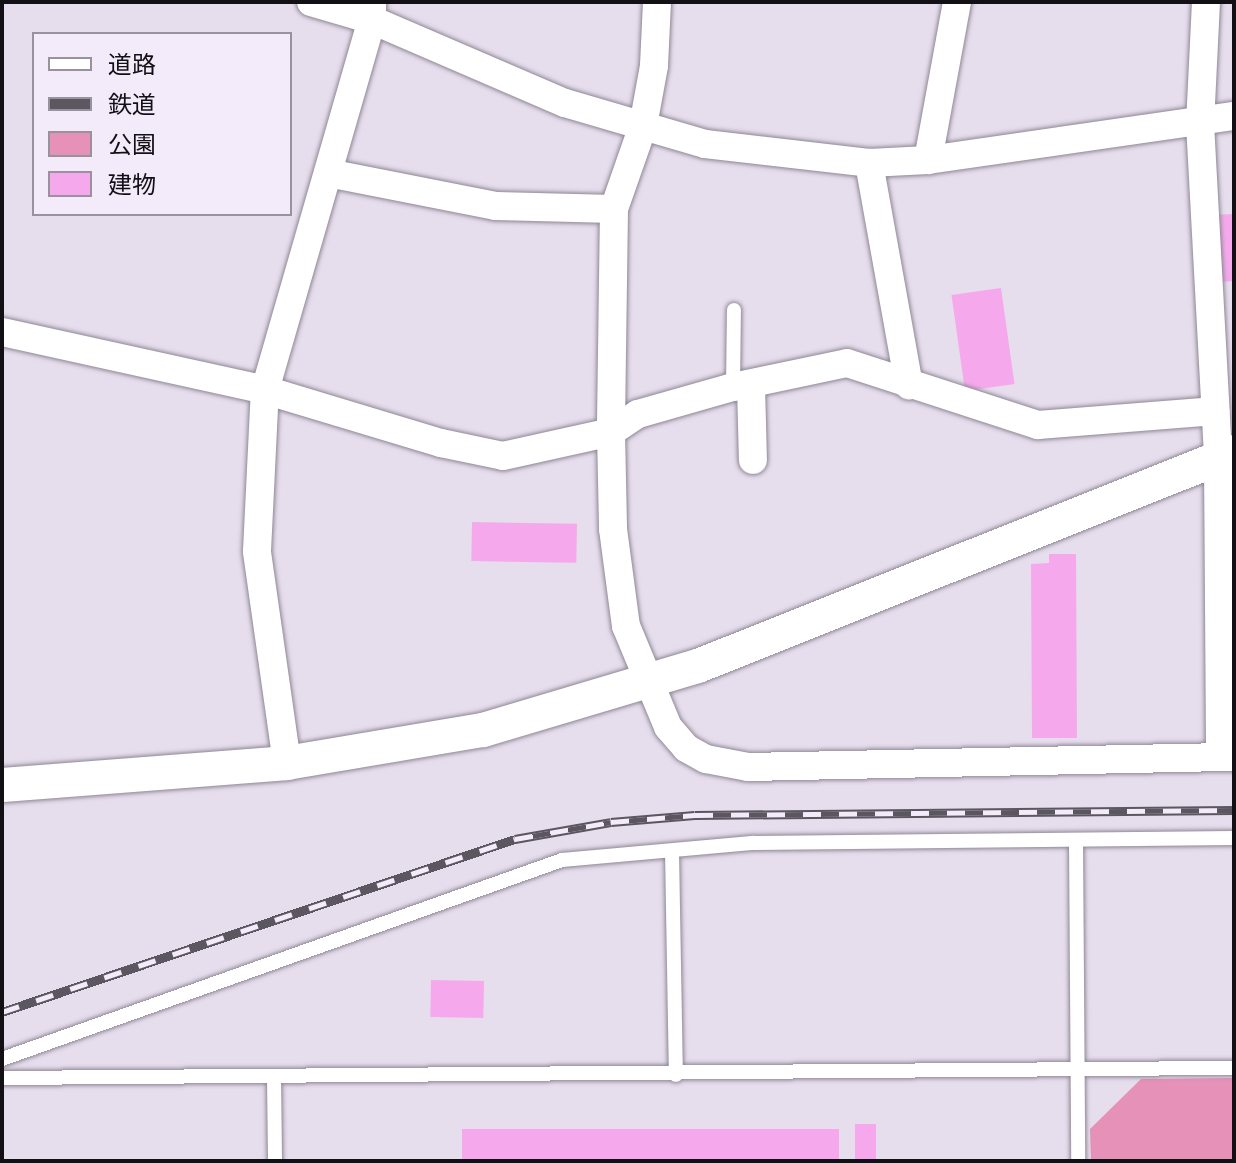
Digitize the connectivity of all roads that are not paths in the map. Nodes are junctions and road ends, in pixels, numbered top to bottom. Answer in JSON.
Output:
{"nodes":[{"id":1,"x":311,"y":2,"type":"edge"},
{"id":2,"x":957,"y":2,"type":"edge"},
{"id":3,"x":1206,"y":2,"type":"edge"},
{"id":4,"x":653,"y":3,"type":"edge"},
{"id":5,"x":372,"y":11,"type":"edge"},
{"id":6,"x":1234,"y":116,"type":"edge"},
{"id":7,"x":1200,"y":123,"type":"junction"},
{"id":8,"x":643,"y":126,"type":"junction"},
{"id":9,"x":928,"y":160,"type":"junction"},
{"id":10,"x":869,"y":163,"type":"junction"},
{"id":11,"x":328,"y":173,"type":"junction"},
{"id":12,"x":614,"y":209,"type":"junction"},
{"id":13,"x":734,"y":310,"type":"dead end"},
{"id":14,"x":2,"y":332,"type":"edge"},
{"id":15,"x":909,"y":385,"type":"junction"},
{"id":16,"x":742,"y":386,"type":"junction"},
{"id":17,"x":265,"y":390,"type":"junction"},
{"id":18,"x":1215,"y":411,"type":"junction"},
{"id":19,"x":611,"y":432,"type":"junction"},
{"id":20,"x":1226,"y":455,"type":"edge"},
{"id":21,"x":753,"y":460,"type":"dead end"},
{"id":22,"x":1226,"y":582,"type":"edge"},
{"id":23,"x":647,"y":683,"type":"junction"},
{"id":24,"x":1227,"y":757,"type":"edge"},
{"id":25,"x":287,"y":763,"type":"junction"},
{"id":26,"x":2,"y":785,"type":"edge"},
{"id":27,"x":1234,"y":838,"type":"edge"},
{"id":28,"x":1076,"y":840,"type":"junction"},
{"id":29,"x":672,"y":851,"type":"junction"},
{"id":30,"x":2,"y":1059,"type":"edge"},
{"id":31,"x":1234,"y":1068,"type":"edge"},
{"id":32,"x":1077,"y":1069,"type":"junction"},
{"id":33,"x":676,"y":1075,"type":"junction"},
{"id":34,"x":274,"y":1077,"type":"junction"},
{"id":35,"x":2,"y":1078,"type":"edge"},
{"id":36,"x":275,"y":1161,"type":"edge"},
{"id":37,"x":1078,"y":1161,"type":"edge"}],
"edges":[{"from":1,"to":5,"type":"street"},
{"from":2,"to":9,"type":"street"},
{"from":3,"to":7,"type":"street"},
{"from":4,"to":8,"type":"street"},
{"from":5,"to":8,"type":"street"},
{"from":5,"to":11,"type":"street"},
{"from":6,"to":7,"type":"street"},
{"from":7,"to":9,"type":"street"},
{"from":7,"to":18,"type":"street"},
{"from":8,"to":10,"type":"street"},
{"from":8,"to":12,"type":"street"},
{"from":9,"to":10,"type":"street"},
{"from":10,"to":15,"type":"street"},
{"from":11,"to":12,"type":"street"},
{"from":11,"to":17,"type":"street"},
{"from":12,"to":19,"type":"street"},
{"from":13,"to":16,"type":"lane"},
{"from":14,"to":17,"type":"street"},
{"from":15,"to":16,"type":"street"},
{"from":15,"to":18,"type":"street"},
{"from":16,"to":19,"type":"street"},
{"from":16,"to":21,"type":"street"},
{"from":17,"to":19,"type":"street"},
{"from":17,"to":25,"type":"street"},
{"from":18,"to":20,"type":"street"},
{"from":19,"to":23,"type":"street"},
{"from":20,"to":22,"type":"street"},
{"from":20,"to":23,"type":"street"},
{"from":22,"to":24,"type":"street"},
{"from":23,"to":24,"type":"street"},
{"from":23,"to":25,"type":"street"},
{"from":25,"to":26,"type":"street"},
{"from":27,"to":28,"type":"lane"},
{"from":28,"to":29,"type":"lane"},
{"from":28,"to":32,"type":"lane"},
{"from":29,"to":30,"type":"lane"},
{"from":29,"to":33,"type":"lane"},
{"from":31,"to":32,"type":"lane"},
{"from":32,"to":33,"type":"lane"},
{"from":32,"to":37,"type":"lane"},
{"from":33,"to":34,"type":"lane"},
{"from":34,"to":35,"type":"lane"},
{"from":34,"to":36,"type":"lane"}]}
